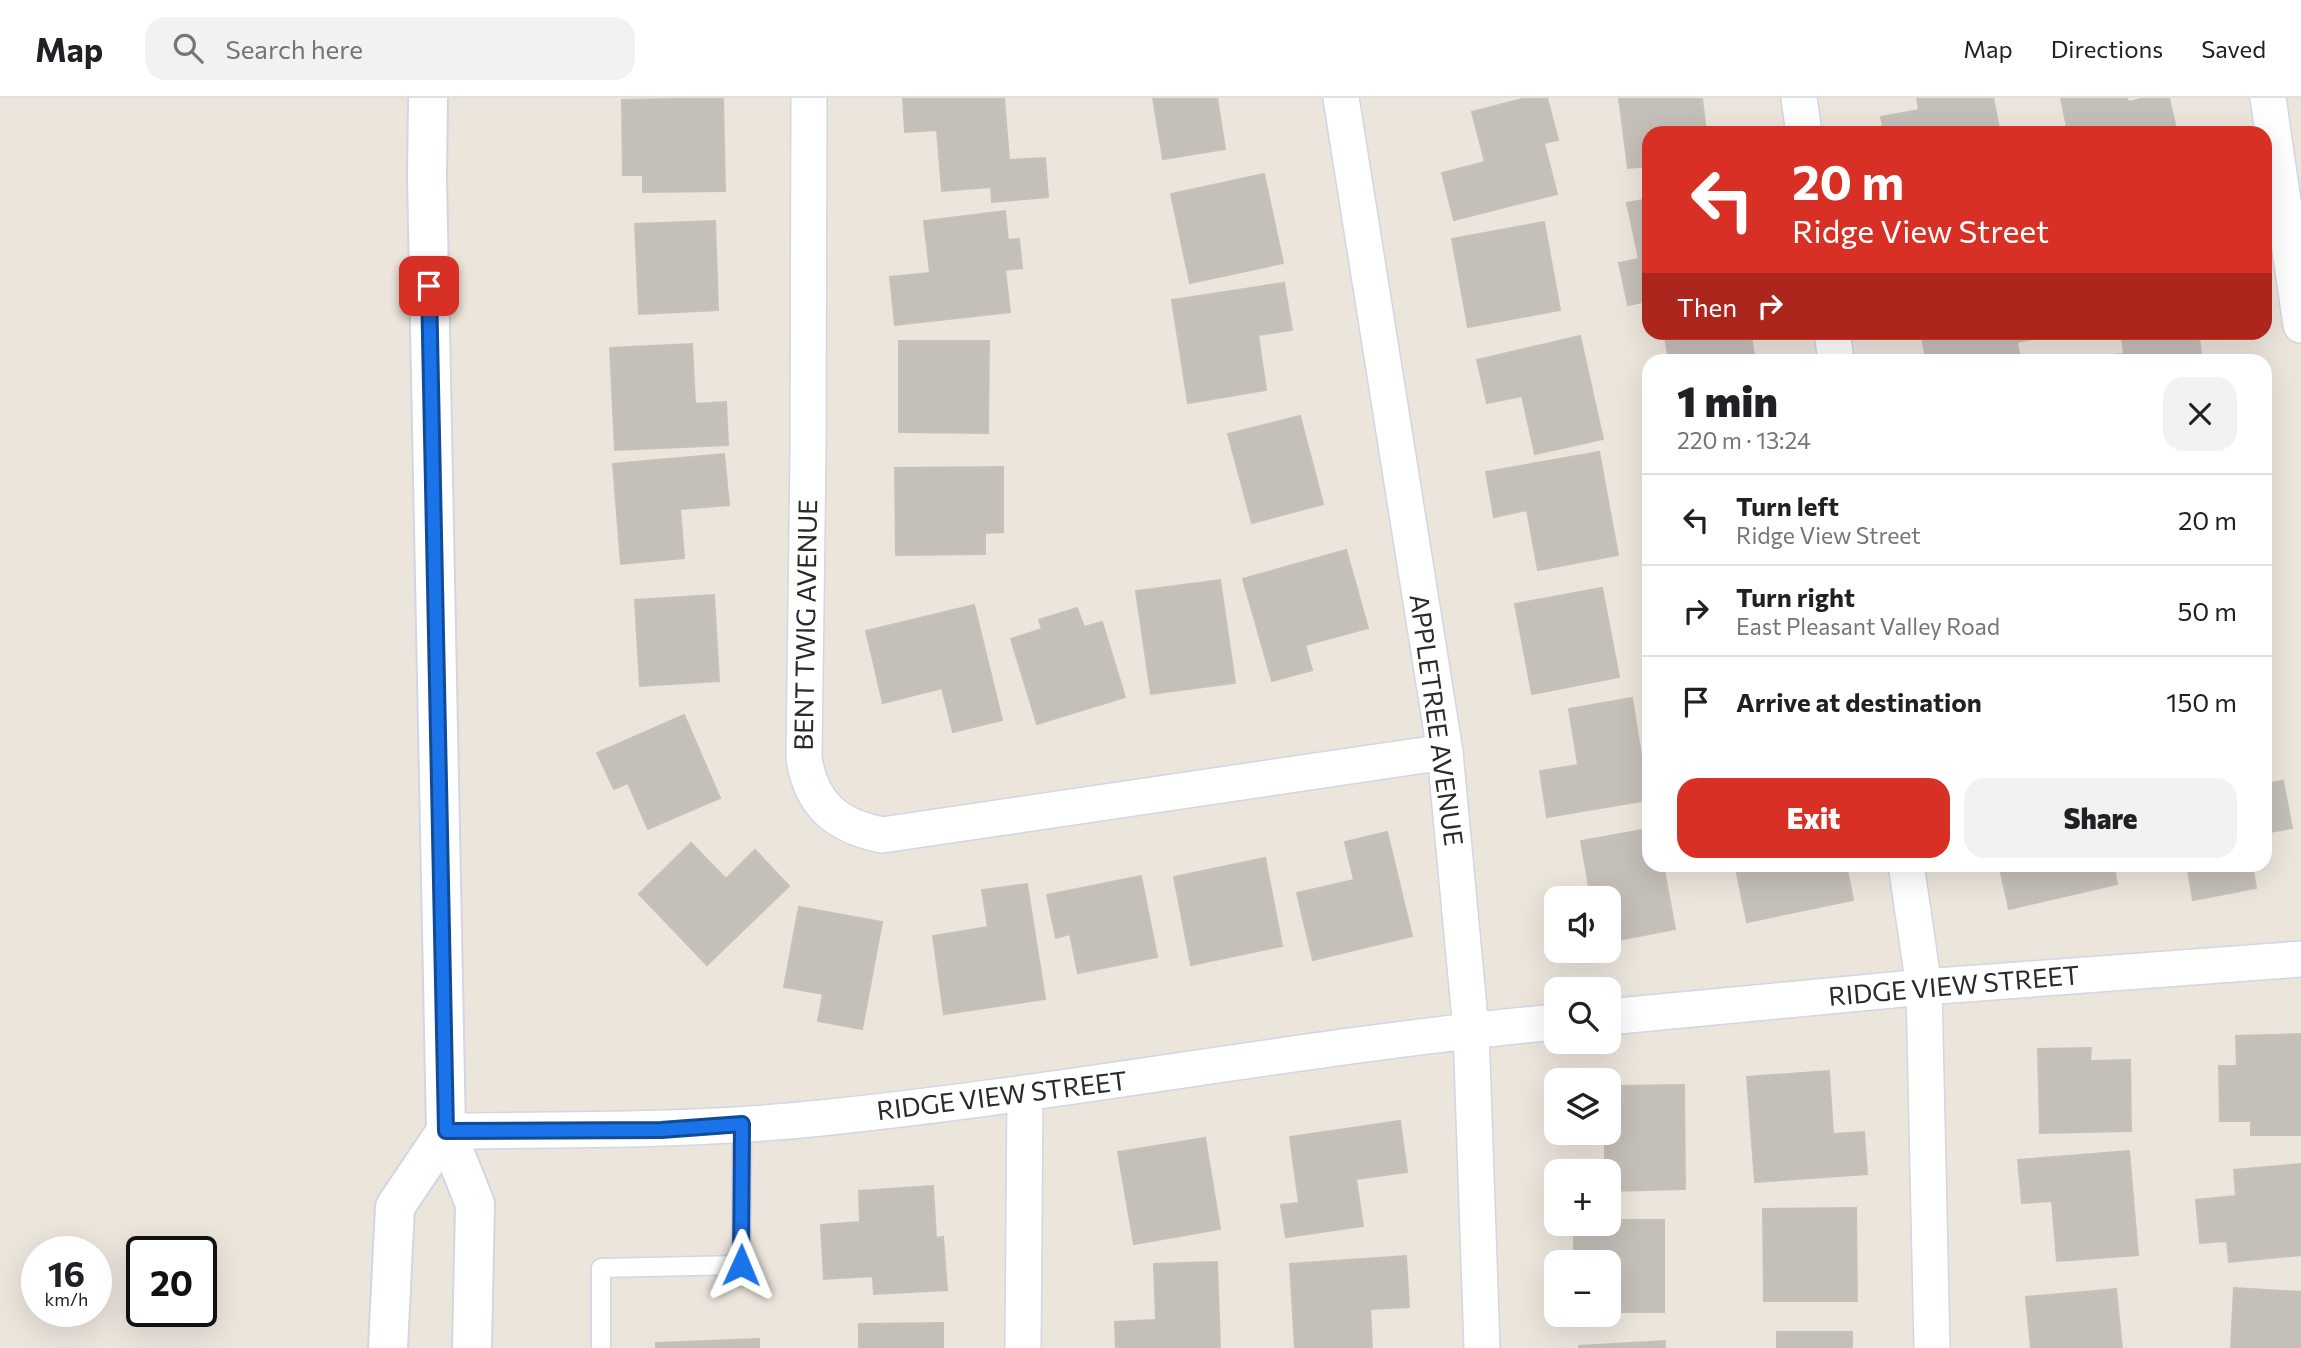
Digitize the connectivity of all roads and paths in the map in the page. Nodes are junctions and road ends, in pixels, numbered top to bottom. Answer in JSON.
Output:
{"nodes":[{"id":1,"x":428,"y":98,"type":"edge"},
{"id":2,"x":809,"y":98,"type":"edge"},
{"id":3,"x":1341,"y":98,"type":"edge"},
{"id":4,"x":1800,"y":98,"type":"edge"},
{"id":5,"x":2268,"y":98,"type":"edge"},
{"id":6,"x":1803,"y":126,"type":"edge"},
{"id":7,"x":2301,"y":325,"type":"edge"},
{"id":8,"x":1444,"y":752,"type":"junction"},
{"id":9,"x":1907,"y":872,"type":"edge"},
{"id":10,"x":2301,"y":959,"type":"edge"},
{"id":11,"x":1923,"y":987,"type":"junction"},
{"id":12,"x":1621,"y":1016,"type":"edge"},
{"id":13,"x":1544,"y":1023,"type":"edge"},
{"id":14,"x":1471,"y":1030,"type":"junction"},
{"id":15,"x":1025,"y":1095,"type":"junction"},
{"id":16,"x":742,"y":1124,"type":"junction"},
{"id":17,"x":446,"y":1131,"type":"junction"},
{"id":18,"x":388,"y":1348,"type":"edge"},
{"id":19,"x":472,"y":1348,"type":"edge"},
{"id":20,"x":601,"y":1348,"type":"edge"},
{"id":21,"x":1023,"y":1348,"type":"edge"},
{"id":22,"x":1482,"y":1348,"type":"edge"},
{"id":23,"x":1932,"y":1348,"type":"edge"}],
"edges":[{"from":1,"to":17,"type":"main road"},
{"from":2,"to":8,"type":"street","name":"BENT TWIG AVENUE"},
{"from":3,"to":8,"type":"street","name":"APPLETREE AVENUE"},
{"from":4,"to":6,"type":"street"},
{"from":5,"to":7,"type":"street"},
{"from":8,"to":14,"type":"street","name":"APPLETREE AVENUE"},
{"from":9,"to":11,"type":"street"},
{"from":10,"to":11,"type":"street","name":"RIDGE VIEW STREET"},
{"from":11,"to":12,"type":"street","name":"RIDGE VIEW STREET"},
{"from":11,"to":23,"type":"street"},
{"from":13,"to":14,"type":"street","name":"RIDGE VIEW STREET"},
{"from":14,"to":15,"type":"street","name":"RIDGE VIEW STREET"},
{"from":14,"to":22,"type":"street","name":"APPLETREE AVENUE"},
{"from":15,"to":16,"type":"street","name":"RIDGE VIEW STREET"},
{"from":15,"to":21,"type":"street"},
{"from":16,"to":17,"type":"street","name":"RIDGE VIEW STREET"},
{"from":16,"to":20,"type":"lane"},
{"from":17,"to":18,"type":"main road"},
{"from":17,"to":19,"type":"main road"}]}
